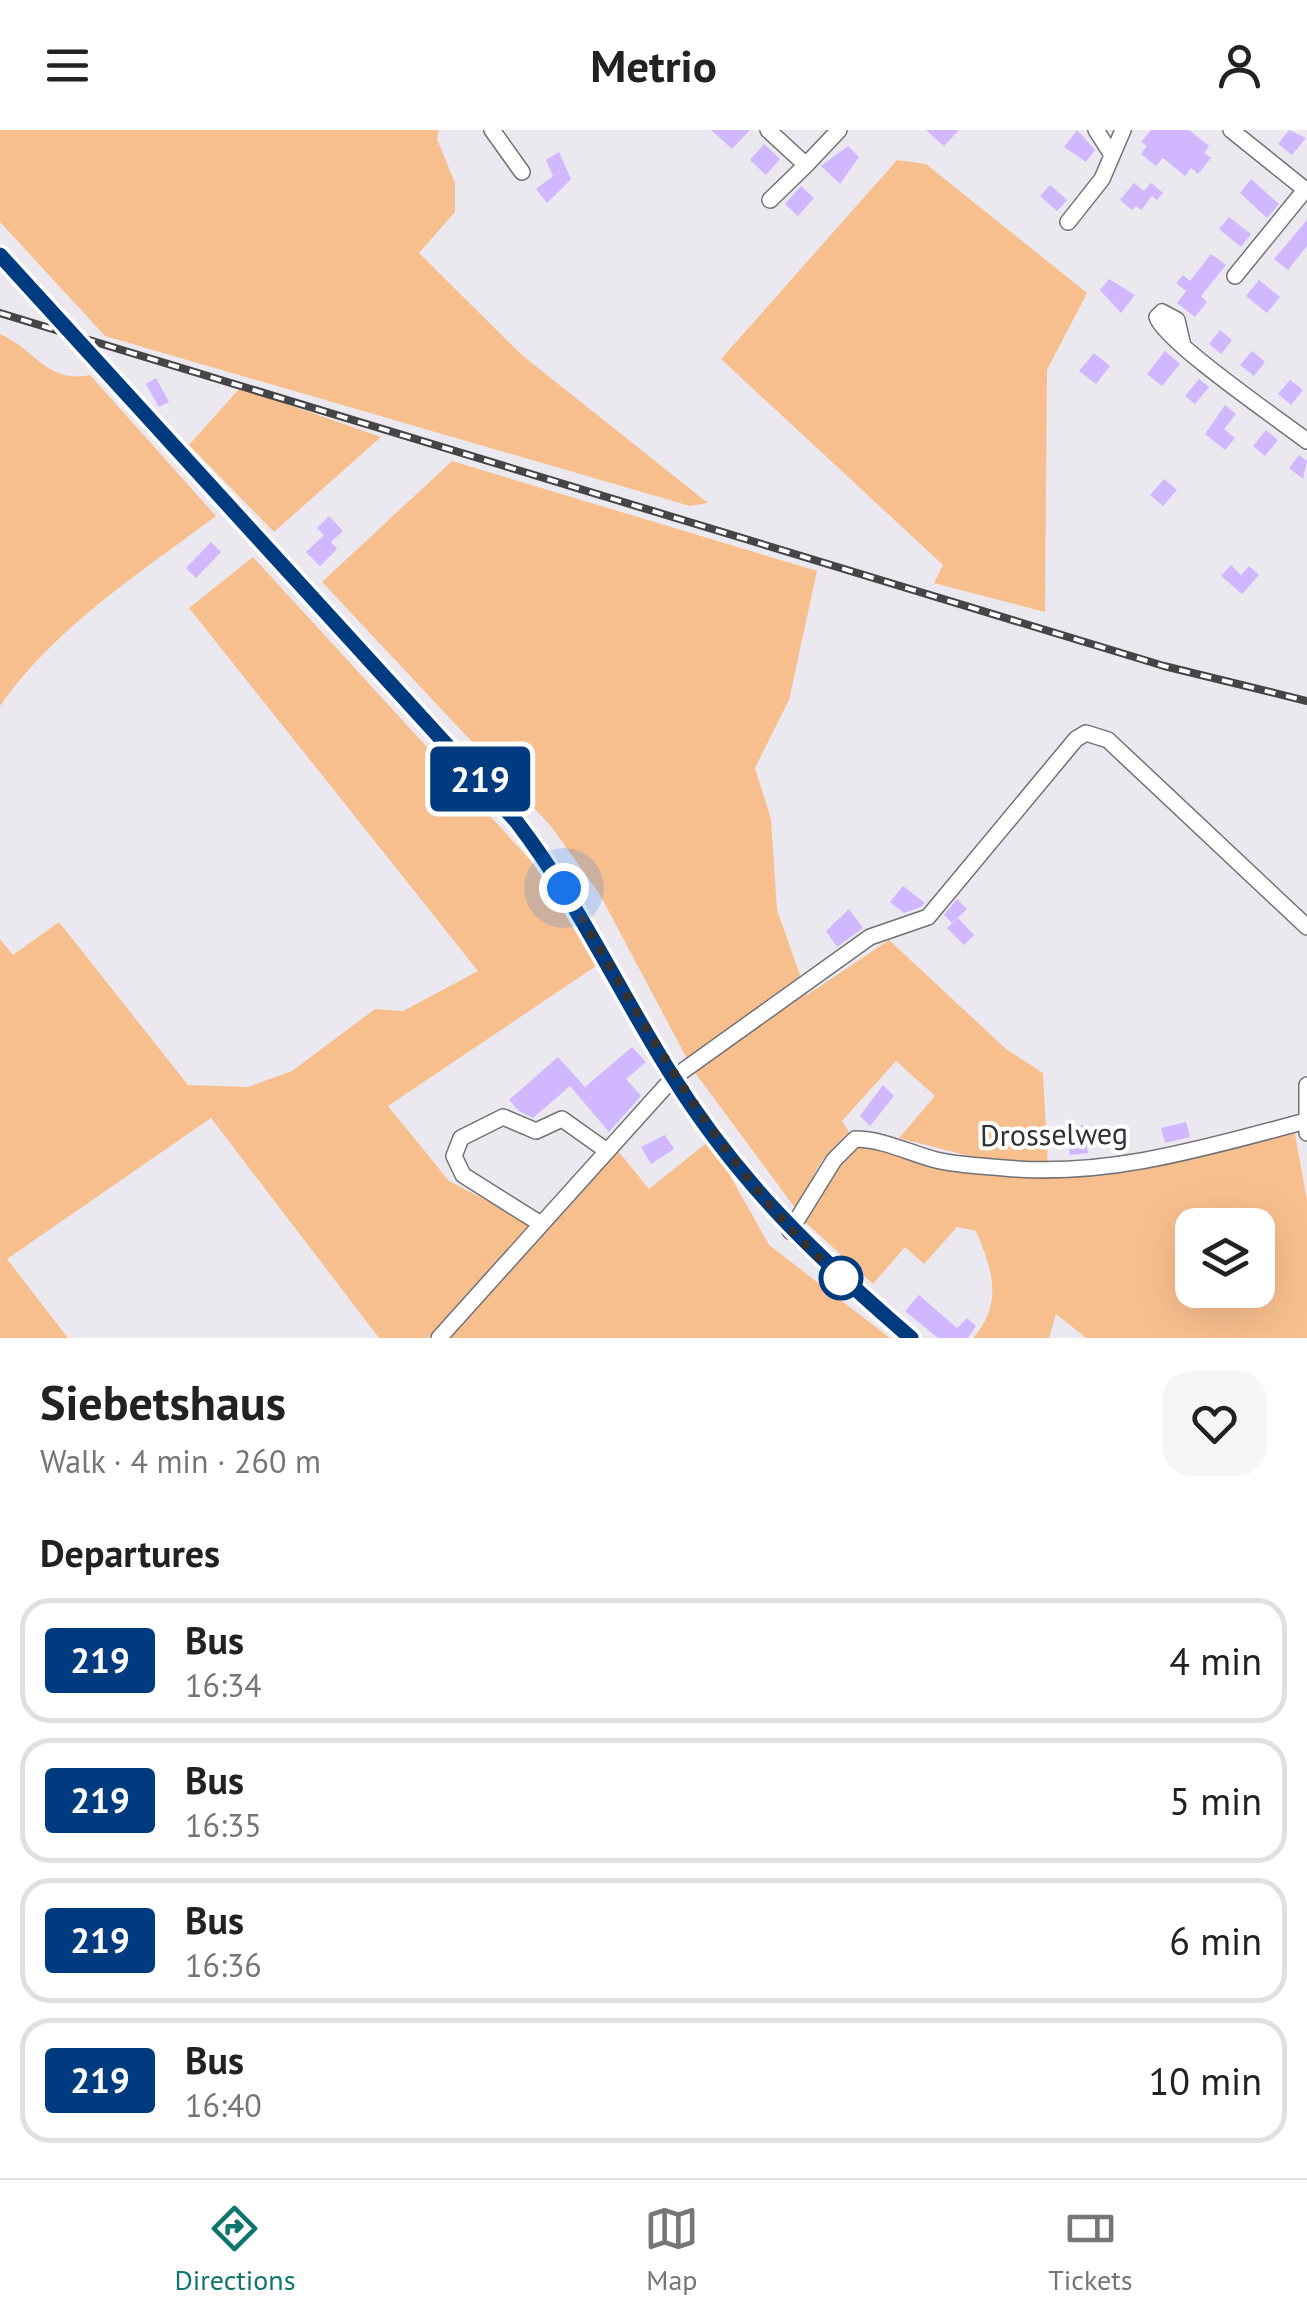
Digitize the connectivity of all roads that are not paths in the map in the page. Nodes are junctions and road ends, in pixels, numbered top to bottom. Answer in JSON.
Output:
{"nodes":[{"id":1,"x":492,"y":130,"type":"edge"},
{"id":2,"x":768,"y":130,"type":"edge"},
{"id":3,"x":838,"y":130,"type":"edge"},
{"id":4,"x":1096,"y":130,"type":"edge"},
{"id":5,"x":1123,"y":130,"type":"edge"},
{"id":6,"x":1231,"y":130,"type":"edge"},
{"id":7,"x":1112,"y":156,"type":"junction"},
{"id":8,"x":806,"y":165,"type":"junction"},
{"id":9,"x":522,"y":172,"type":"dead end"},
{"id":10,"x":1306,"y":190,"type":"edge"},
{"id":11,"x":770,"y":200,"type":"dead end"},
{"id":12,"x":1068,"y":222,"type":"dead end"},
{"id":13,"x":0,"y":255,"type":"edge"},
{"id":14,"x":1235,"y":276,"type":"dead end"},
{"id":15,"x":1184,"y":346,"type":"dead end"},
{"id":16,"x":1307,"y":441,"type":"edge"},
{"id":17,"x":1307,"y":927,"type":"edge"},
{"id":18,"x":673,"y":1078,"type":"junction"},
{"id":19,"x":1307,"y":1084,"type":"edge"},
{"id":20,"x":1306,"y":1121,"type":"edge"},
{"id":21,"x":1307,"y":1133,"type":"edge"},
{"id":22,"x":607,"y":1151,"type":"junction"},
{"id":23,"x":541,"y":1224,"type":"junction"},
{"id":24,"x":790,"y":1231,"type":"junction"},
{"id":25,"x":439,"y":1338,"type":"edge"},
{"id":26,"x":911,"y":1338,"type":"edge"}],
"edges":[{"from":1,"to":9,"type":"street"},
{"from":2,"to":8,"type":"street"},
{"from":3,"to":8,"type":"street"},
{"from":4,"to":7,"type":"street"},
{"from":5,"to":7,"type":"street"},
{"from":6,"to":10,"type":"street"},
{"from":7,"to":12,"type":"street"},
{"from":8,"to":11,"type":"street"},
{"from":10,"to":14,"type":"street"},
{"from":13,"to":18,"type":"street"},
{"from":15,"to":16,"type":"street"},
{"from":17,"to":18,"type":"street"},
{"from":18,"to":22,"type":"street"},
{"from":18,"to":24,"type":"street"},
{"from":19,"to":20,"type":"street"},
{"from":20,"to":21,"type":"street"},
{"from":20,"to":24,"type":"street","name":"Drosselweg"},
{"from":22,"to":23,"type":"street"},
{"from":22,"to":23,"type":"street"},
{"from":23,"to":25,"type":"street"},
{"from":24,"to":26,"type":"street"}]}
